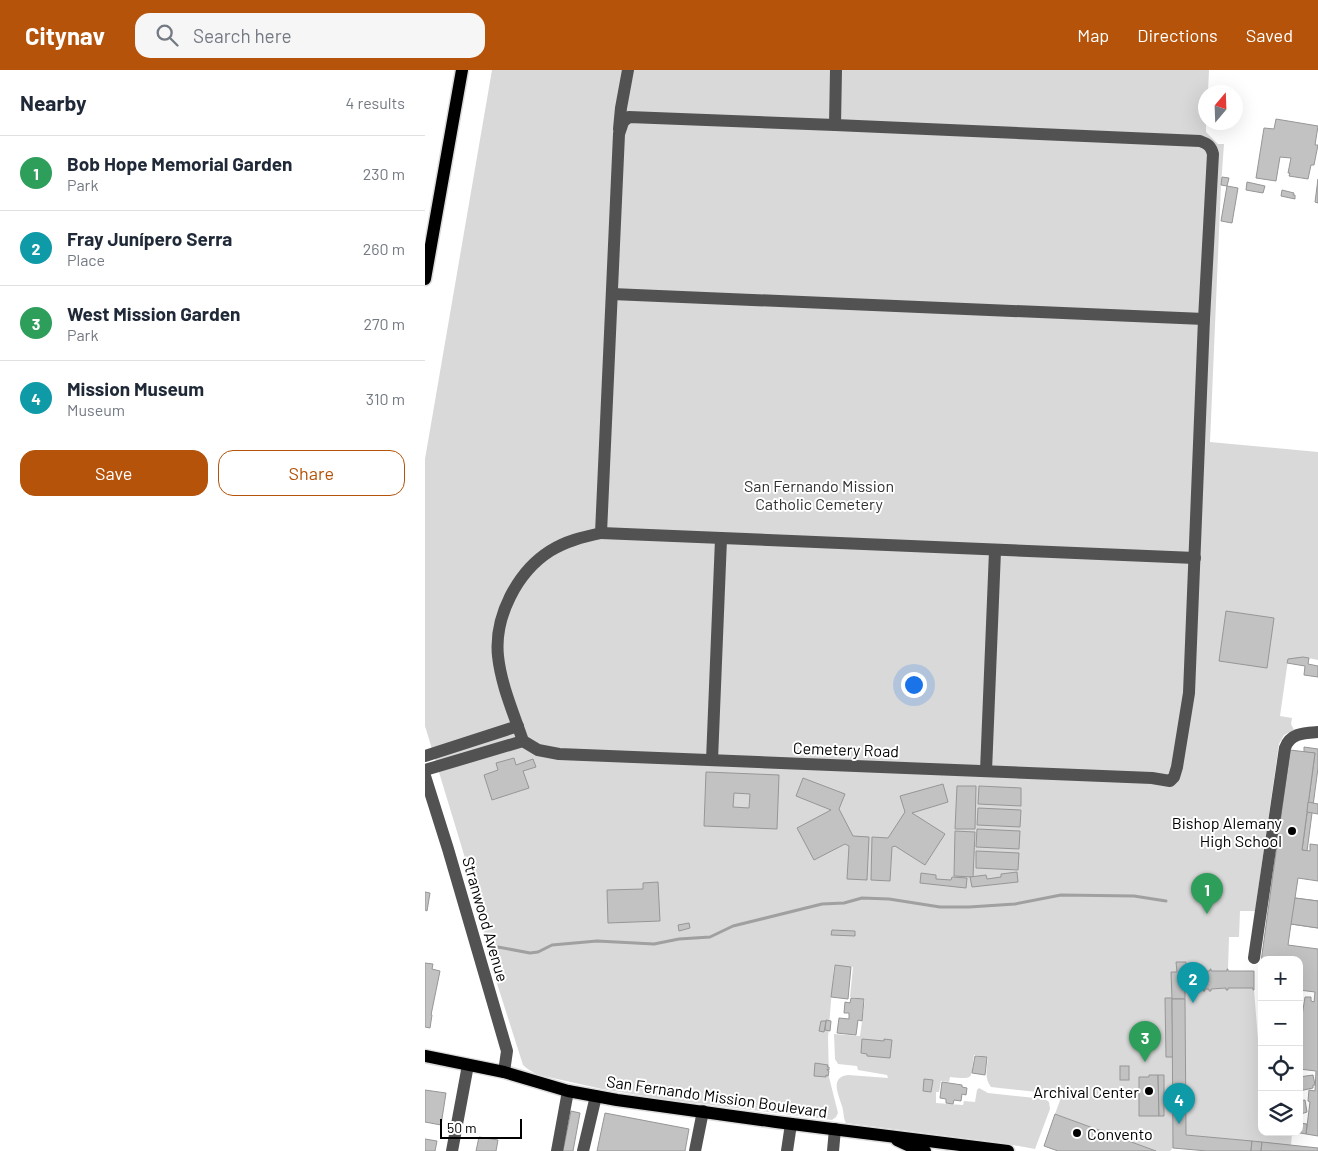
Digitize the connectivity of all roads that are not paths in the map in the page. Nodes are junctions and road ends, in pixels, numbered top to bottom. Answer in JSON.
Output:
{"nodes":[{"id":1,"x":462,"y":70,"type":"edge"},
{"id":2,"x":628,"y":70,"type":"edge"},
{"id":3,"x":837,"y":70,"type":"edge"},
{"id":4,"x":835,"y":125,"type":"junction"},
{"id":5,"x":619,"y":134,"type":"junction"},
{"id":6,"x":425,"y":279,"type":"edge"},
{"id":7,"x":612,"y":294,"type":"junction"},
{"id":8,"x":1204,"y":319,"type":"junction"},
{"id":9,"x":601,"y":533,"type":"junction"},
{"id":10,"x":721,"y":539,"type":"junction"},
{"id":11,"x":995,"y":551,"type":"junction"},
{"id":12,"x":1195,"y":558,"type":"junction"},
{"id":13,"x":518,"y":726,"type":"junction"},
{"id":14,"x":1318,"y":732,"type":"edge"},
{"id":15,"x":523,"y":741,"type":"junction"},
{"id":16,"x":425,"y":756,"type":"edge"},
{"id":17,"x":713,"y":760,"type":"junction"},
{"id":18,"x":425,"y":770,"type":"edge"},
{"id":19,"x":985,"y":771,"type":"junction"},
{"id":20,"x":425,"y":776,"type":"edge"},
{"id":21,"x":1255,"y":958,"type":"dead end"},
{"id":22,"x":425,"y":1056,"type":"edge"},
{"id":23,"x":468,"y":1065,"type":"junction"},
{"id":24,"x":504,"y":1072,"type":"junction"},
{"id":25,"x":568,"y":1091,"type":"junction"},
{"id":26,"x":596,"y":1096,"type":"junction"},
{"id":27,"x":703,"y":1111,"type":"junction"},
{"id":28,"x":791,"y":1124,"type":"junction"},
{"id":29,"x":835,"y":1129,"type":"junction"},
{"id":30,"x":889,"y":1136,"type":"junction"},
{"id":31,"x":452,"y":1151,"type":"edge"},
{"id":32,"x":557,"y":1151,"type":"edge"},
{"id":33,"x":583,"y":1151,"type":"edge"},
{"id":34,"x":695,"y":1151,"type":"edge"},
{"id":35,"x":787,"y":1151,"type":"edge"},
{"id":36,"x":833,"y":1151,"type":"edge"},
{"id":37,"x":925,"y":1151,"type":"edge"},
{"id":38,"x":1008,"y":1151,"type":"edge"}],
"edges":[{"from":1,"to":6,"type":"main road"},
{"from":2,"to":5,"type":"street"},
{"from":3,"to":4,"type":"street"},
{"from":4,"to":5,"type":"street"},
{"from":4,"to":8,"type":"street"},
{"from":5,"to":7,"type":"street"},
{"from":7,"to":8,"type":"street"},
{"from":7,"to":9,"type":"street"},
{"from":8,"to":12,"type":"street"},
{"from":9,"to":10,"type":"street"},
{"from":9,"to":13,"type":"street"},
{"from":10,"to":11,"type":"street"},
{"from":10,"to":17,"type":"street"},
{"from":11,"to":12,"type":"street"},
{"from":11,"to":19,"type":"street"},
{"from":12,"to":19,"type":"street","name":"Cemetery Road"},
{"from":13,"to":15,"type":"street"},
{"from":13,"to":16,"type":"street"},
{"from":14,"to":21,"type":"street"},
{"from":15,"to":17,"type":"street","name":"Cemetery Road"},
{"from":15,"to":18,"type":"street"},
{"from":17,"to":19,"type":"street","name":"Cemetery Road"},
{"from":20,"to":24,"type":"street","name":"Stranwood Avenue"},
{"from":22,"to":23,"type":"main road","name":"San Fernando Mission Boulevard"},
{"from":23,"to":24,"type":"main road","name":"San Fernando Mission Boulevard"},
{"from":23,"to":31,"type":"street"},
{"from":24,"to":25,"type":"main road","name":"San Fernando Mission Boulevard"},
{"from":25,"to":26,"type":"main road","name":"San Fernando Mission Boulevard"},
{"from":25,"to":32,"type":"street"},
{"from":26,"to":27,"type":"main road","name":"San Fernando Mission Boulevard"},
{"from":26,"to":33,"type":"street"},
{"from":27,"to":28,"type":"main road","name":"San Fernando Mission Boulevard"},
{"from":27,"to":34,"type":"street"},
{"from":28,"to":29,"type":"main road","name":"San Fernando Mission Boulevard"},
{"from":28,"to":35,"type":"street"},
{"from":29,"to":30,"type":"main road","name":"San Fernando Mission Boulevard"},
{"from":29,"to":36,"type":"street"},
{"from":30,"to":37,"type":"main road"},
{"from":30,"to":38,"type":"main road","name":"San Fernando Mission Boulevard"}]}
